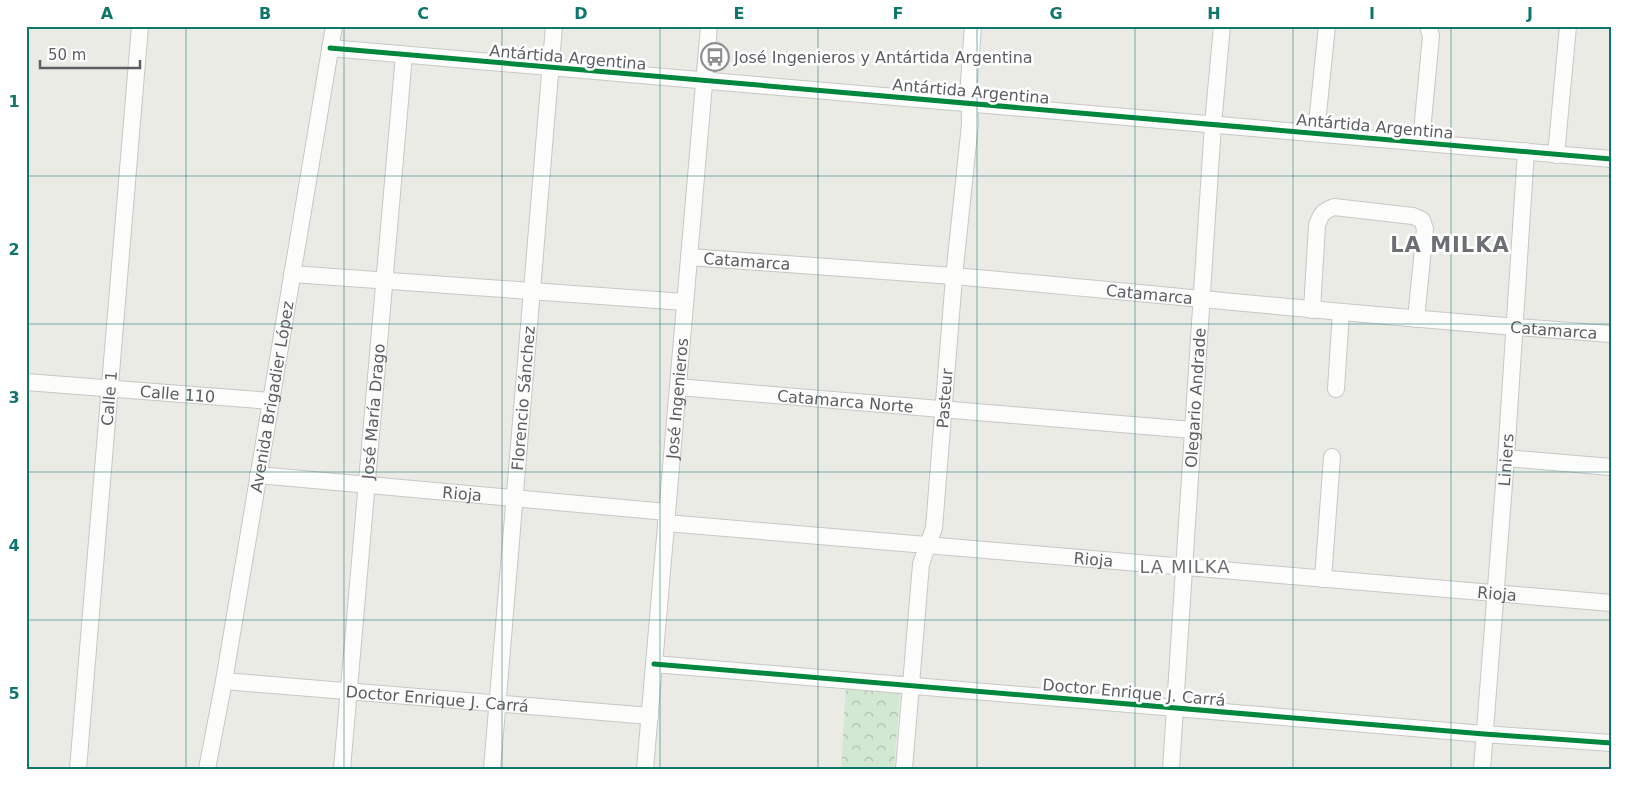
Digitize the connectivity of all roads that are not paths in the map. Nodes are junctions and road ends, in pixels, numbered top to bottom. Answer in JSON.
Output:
{"nodes":[{"id":1,"x":140,"y":26,"type":"edge"},
{"id":2,"x":334,"y":26,"type":"edge"},
{"id":3,"x":554,"y":26,"type":"edge"},
{"id":4,"x":709,"y":26,"type":"edge"},
{"id":5,"x":973,"y":26,"type":"edge"},
{"id":6,"x":1222,"y":26,"type":"edge"},
{"id":7,"x":1327,"y":26,"type":"edge"},
{"id":8,"x":1428,"y":26,"type":"edge"},
{"id":9,"x":1568,"y":26,"type":"edge"},
{"id":10,"x":330,"y":48,"type":"junction"},
{"id":11,"x":404,"y":55,"type":"junction"},
{"id":12,"x":551,"y":68,"type":"junction"},
{"id":13,"x":704,"y":81,"type":"junction"},
{"id":14,"x":969,"y":104,"type":"junction"},
{"id":15,"x":1213,"y":124,"type":"junction"},
{"id":16,"x":1316,"y":133,"type":"junction"},
{"id":17,"x":1421,"y":142,"type":"junction"},
{"id":18,"x":1526,"y":151,"type":"junction"},
{"id":19,"x":1556,"y":154,"type":"junction"},
{"id":20,"x":1611,"y":159,"type":"edge"},
{"id":21,"x":689,"y":257,"type":"junction"},
{"id":22,"x":292,"y":274,"type":"junction"},
{"id":23,"x":954,"y":276,"type":"junction"},
{"id":24,"x":384,"y":282,"type":"junction"},
{"id":25,"x":532,"y":292,"type":"junction"},
{"id":26,"x":1201,"y":300,"type":"junction"},
{"id":27,"x":685,"y":302,"type":"junction"},
{"id":28,"x":1312,"y":310,"type":"junction"},
{"id":29,"x":1341,"y":312,"type":"junction"},
{"id":30,"x":1416,"y":319,"type":"junction"},
{"id":31,"x":1514,"y":327,"type":"junction"},
{"id":32,"x":1611,"y":334,"type":"edge"},
{"id":33,"x":26,"y":382,"type":"edge"},
{"id":34,"x":678,"y":387,"type":"junction"},
{"id":35,"x":109,"y":389,"type":"junction"},
{"id":36,"x":1336,"y":389,"type":"dead end"},
{"id":37,"x":271,"y":401,"type":"junction"},
{"id":38,"x":942,"y":409,"type":"junction"},
{"id":39,"x":1192,"y":430,"type":"junction"},
{"id":40,"x":1332,"y":456,"type":"dead end"},
{"id":41,"x":1506,"y":458,"type":"junction"},
{"id":42,"x":1611,"y":467,"type":"edge"},
{"id":43,"x":258,"y":474,"type":"junction"},
{"id":44,"x":367,"y":485,"type":"junction"},
{"id":45,"x":515,"y":498,"type":"junction"},
{"id":46,"x":667,"y":518,"type":"junction"},
{"id":47,"x":928,"y":545,"type":"junction"},
{"id":48,"x":1185,"y":567,"type":"junction"},
{"id":49,"x":1323,"y":579,"type":"junction"},
{"id":50,"x":1496,"y":593,"type":"junction"},
{"id":51,"x":1611,"y":603,"type":"edge"},
{"id":52,"x":654,"y":664,"type":"junction"},
{"id":53,"x":224,"y":681,"type":"junction"},
{"id":54,"x":911,"y":685,"type":"junction"},
{"id":55,"x":349,"y":690,"type":"junction"},
{"id":56,"x":498,"y":703,"type":"junction"},
{"id":57,"x":1176,"y":708,"type":"junction"},
{"id":58,"x":650,"y":716,"type":"junction"},
{"id":59,"x":1484,"y":734,"type":"junction"},
{"id":60,"x":1611,"y":743,"type":"edge"},
{"id":61,"x":78,"y":769,"type":"edge"},
{"id":62,"x":207,"y":769,"type":"edge"},
{"id":63,"x":342,"y":769,"type":"edge"},
{"id":64,"x":492,"y":769,"type":"edge"},
{"id":65,"x":645,"y":769,"type":"edge"},
{"id":66,"x":904,"y":769,"type":"edge"},
{"id":67,"x":1171,"y":769,"type":"edge"},
{"id":68,"x":1482,"y":769,"type":"edge"}],
"edges":[{"from":1,"to":35,"type":"street","name":"Calle 1"},
{"from":2,"to":10,"type":"street","name":"Avenida Brigadier López"},
{"from":3,"to":12,"type":"street","name":"Florencio Sánchez"},
{"from":4,"to":13,"type":"street","name":"José Ingenieros"},
{"from":5,"to":14,"type":"street","name":"Pasteur"},
{"from":6,"to":15,"type":"street","name":"Olegario Andrade"},
{"from":7,"to":16,"type":"street"},
{"from":8,"to":17,"type":"street"},
{"from":9,"to":19,"type":"street"},
{"from":10,"to":11,"type":"street","name":"Antártida Argentina"},
{"from":10,"to":22,"type":"street","name":"Avenida Brigadier López"},
{"from":11,"to":12,"type":"street","name":"Antártida Argentina"},
{"from":11,"to":24,"type":"street","name":"José María Drago"},
{"from":12,"to":13,"type":"street","name":"Antártida Argentina"},
{"from":12,"to":25,"type":"street","name":"Florencio Sánchez"},
{"from":13,"to":14,"type":"street","name":"Antártida Argentina"},
{"from":13,"to":21,"type":"street","name":"José Ingenieros"},
{"from":14,"to":15,"type":"street","name":"Antártida Argentina"},
{"from":14,"to":23,"type":"street","name":"Pasteur"},
{"from":15,"to":16,"type":"street","name":"Antártida Argentina"},
{"from":15,"to":26,"type":"street","name":"Olegario Andrade"},
{"from":16,"to":17,"type":"street","name":"Antártida Argentina"},
{"from":17,"to":18,"type":"street","name":"Antártida Argentina"},
{"from":18,"to":19,"type":"street","name":"Antártida Argentina"},
{"from":18,"to":31,"type":"street","name":"Liniers"},
{"from":19,"to":20,"type":"street","name":"Antártida Argentina"},
{"from":21,"to":23,"type":"street","name":"Catamarca"},
{"from":21,"to":27,"type":"street","name":"José Ingenieros"},
{"from":22,"to":24,"type":"street"},
{"from":22,"to":37,"type":"street","name":"Avenida Brigadier López"},
{"from":23,"to":26,"type":"street","name":"Catamarca"},
{"from":23,"to":38,"type":"street","name":"Pasteur"},
{"from":24,"to":25,"type":"street"},
{"from":24,"to":44,"type":"street","name":"José María Drago"},
{"from":25,"to":27,"type":"street"},
{"from":25,"to":45,"type":"street","name":"Florencio Sánchez"},
{"from":26,"to":28,"type":"street","name":"Catamarca"},
{"from":26,"to":39,"type":"street","name":"Olegario Andrade"},
{"from":27,"to":34,"type":"street","name":"José Ingenieros"},
{"from":28,"to":29,"type":"street","name":"Catamarca"},
{"from":28,"to":30,"type":"street"},
{"from":29,"to":30,"type":"street","name":"Catamarca"},
{"from":29,"to":36,"type":"street"},
{"from":30,"to":31,"type":"street","name":"Catamarca"},
{"from":31,"to":32,"type":"street","name":"Catamarca"},
{"from":31,"to":41,"type":"street","name":"Liniers"},
{"from":33,"to":35,"type":"street","name":"Calle 110"},
{"from":34,"to":38,"type":"street","name":"Catamarca Norte"},
{"from":34,"to":46,"type":"street","name":"José Ingenieros"},
{"from":35,"to":37,"type":"street","name":"Calle 110"},
{"from":35,"to":61,"type":"street","name":"Calle 1"},
{"from":37,"to":43,"type":"street","name":"Avenida Brigadier López"},
{"from":38,"to":39,"type":"street","name":"Catamarca Norte"},
{"from":38,"to":47,"type":"street","name":"Pasteur"},
{"from":39,"to":48,"type":"street","name":"Olegario Andrade"},
{"from":40,"to":49,"type":"street"},
{"from":41,"to":42,"type":"street"},
{"from":41,"to":50,"type":"street","name":"Liniers"},
{"from":43,"to":44,"type":"street","name":"Rioja"},
{"from":43,"to":53,"type":"street","name":"Avenida Brigadier López"},
{"from":44,"to":45,"type":"street","name":"Rioja"},
{"from":44,"to":55,"type":"street","name":"José María Drago"},
{"from":45,"to":46,"type":"street","name":"Rioja"},
{"from":45,"to":56,"type":"street","name":"Florencio Sánchez"},
{"from":46,"to":47,"type":"street","name":"Rioja"},
{"from":46,"to":52,"type":"street","name":"José Ingenieros"},
{"from":47,"to":48,"type":"street","name":"Rioja"},
{"from":47,"to":54,"type":"street","name":"Pasteur"},
{"from":48,"to":49,"type":"street","name":"Rioja"},
{"from":48,"to":57,"type":"street","name":"Olegario Andrade"},
{"from":49,"to":50,"type":"street","name":"Rioja"},
{"from":50,"to":51,"type":"street","name":"Rioja"},
{"from":50,"to":59,"type":"street","name":"Liniers"},
{"from":52,"to":54,"type":"street","name":"Doctor Enrique J. Carrá"},
{"from":52,"to":58,"type":"street","name":"José Ingenieros"},
{"from":53,"to":55,"type":"street","name":"Doctor Enrique J. Carrá"},
{"from":53,"to":62,"type":"street","name":"Avenida Brigadier López"},
{"from":54,"to":57,"type":"street","name":"Doctor Enrique J. Carrá"},
{"from":54,"to":66,"type":"street","name":"Pasteur"},
{"from":55,"to":56,"type":"street","name":"Doctor Enrique J. Carrá"},
{"from":55,"to":63,"type":"street","name":"José María Drago"},
{"from":56,"to":58,"type":"street","name":"Doctor Enrique J. Carrá"},
{"from":56,"to":64,"type":"street","name":"Florencio Sánchez"},
{"from":57,"to":59,"type":"street","name":"Doctor Enrique J. Carrá"},
{"from":57,"to":67,"type":"street","name":"Olegario Andrade"},
{"from":58,"to":65,"type":"street","name":"José Ingenieros"},
{"from":59,"to":60,"type":"street","name":"Doctor Enrique J. Carrá"},
{"from":59,"to":68,"type":"street","name":"Liniers"}]}
